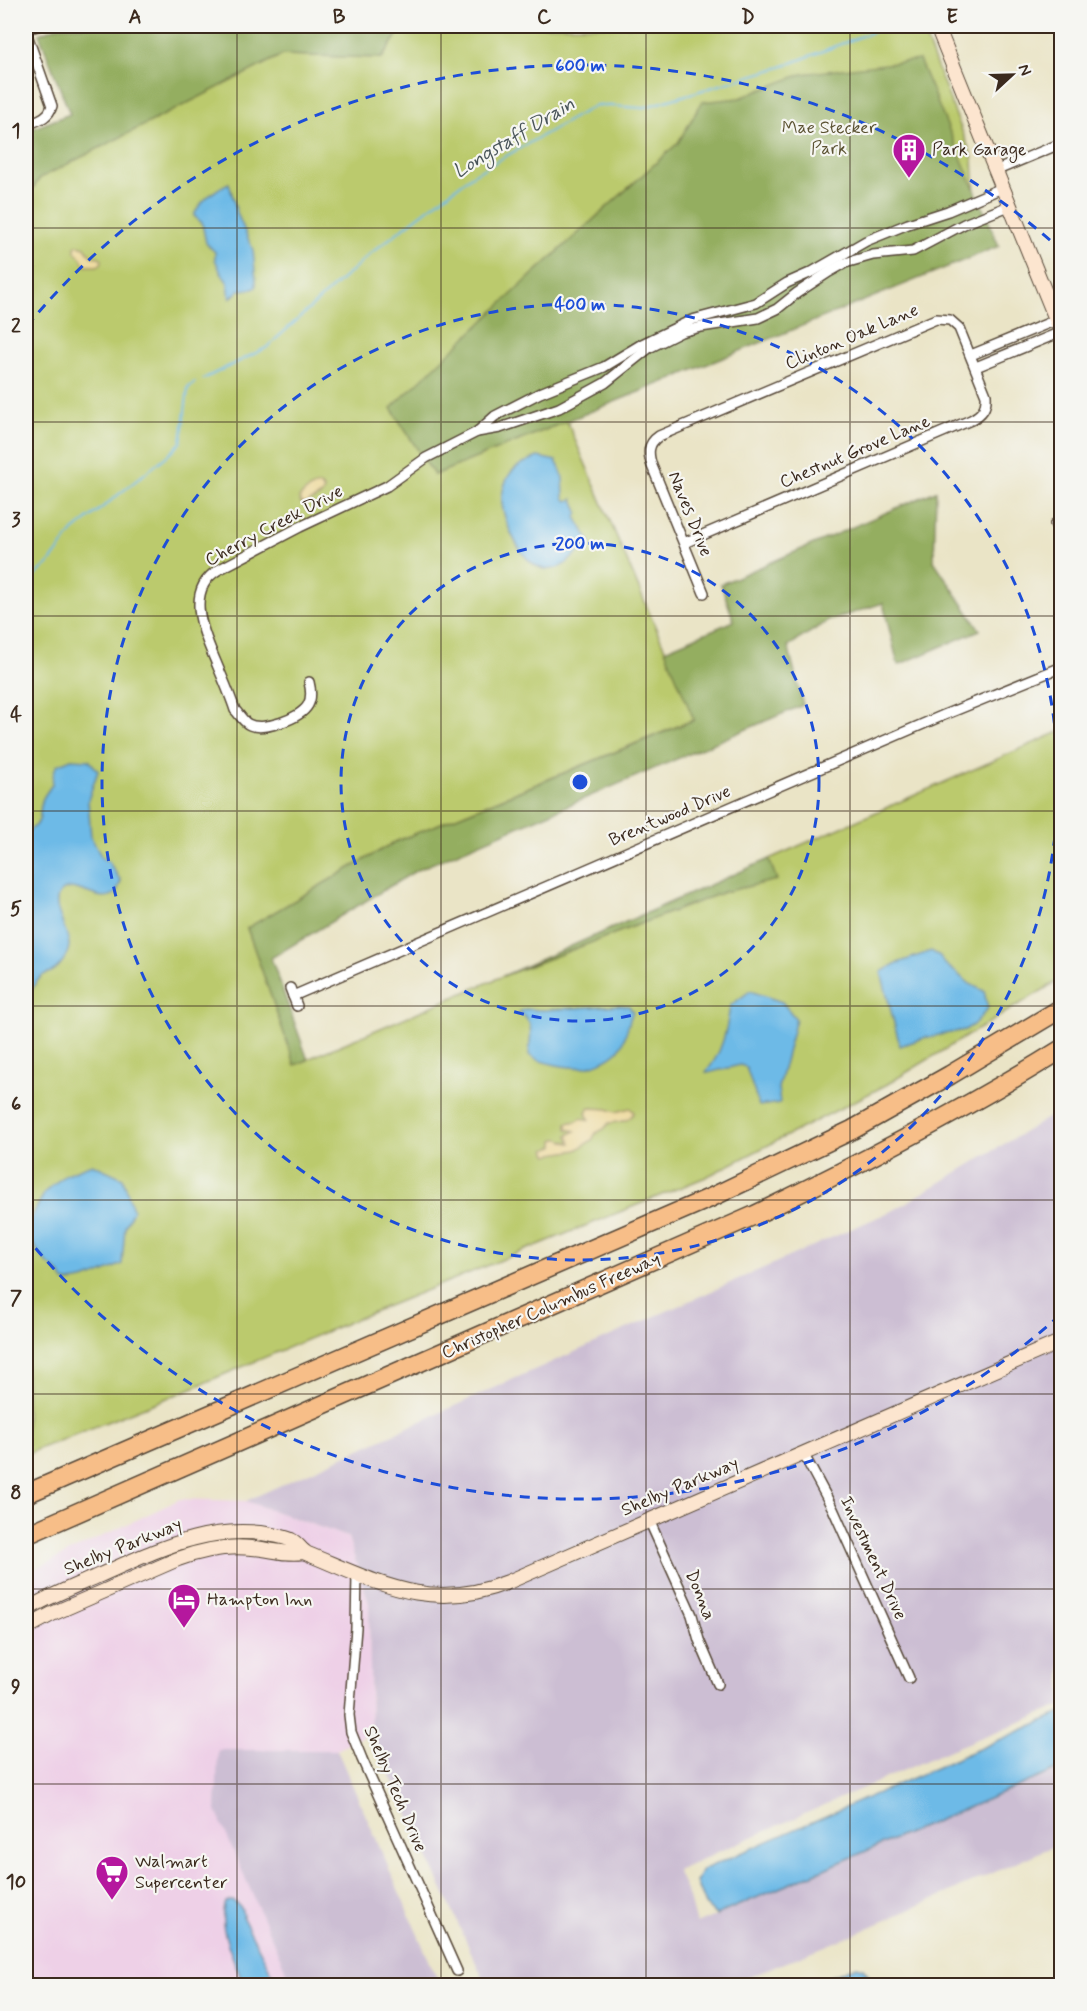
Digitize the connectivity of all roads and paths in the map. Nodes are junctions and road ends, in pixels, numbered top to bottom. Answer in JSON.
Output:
{"nodes":[{"id":1,"x":38,"y":26,"type":"edge"},
{"id":2,"x":937,"y":26,"type":"edge"},
{"id":3,"x":26,"y":30,"type":"edge"},
{"id":4,"x":26,"y":125,"type":"edge"},
{"id":5,"x":1062,"y":143,"type":"edge"},
{"id":6,"x":995,"y":171,"type":"junction"},
{"id":7,"x":1002,"y":188,"type":"junction"},
{"id":8,"x":1009,"y":206,"type":"junction"},
{"id":9,"x":948,"y":211,"type":"junction"},
{"id":10,"x":955,"y":228,"type":"junction"},
{"id":11,"x":831,"y":266,"type":"junction"},
{"id":12,"x":1059,"y":329,"type":"edge"},
{"id":13,"x":648,"y":345,"type":"junction"},
{"id":14,"x":971,"y":355,"type":"junction"},
{"id":15,"x":976,"y":367,"type":"junction"},
{"id":16,"x":514,"y":406,"type":"junction"},
{"id":17,"x":522,"y":421,"type":"junction"},
{"id":18,"x":477,"y":432,"type":"junction"},
{"id":19,"x":650,"y":446,"type":"joint"},
{"id":20,"x":684,"y":543,"type":"junction"},
{"id":21,"x":704,"y":593,"type":"dead end"},
{"id":22,"x":1062,"y":667,"type":"edge"},
{"id":23,"x":309,"y":682,"type":"dead end"},
{"id":24,"x":293,"y":997,"type":"dead end"},
{"id":25,"x":1062,"y":1008,"type":"edge"},
{"id":26,"x":1062,"y":1049,"type":"edge"},
{"id":27,"x":1062,"y":1341,"type":"edge"},
{"id":28,"x":804,"y":1453,"type":"junction"},
{"id":29,"x":95,"y":1463,"type":"junction"},
{"id":30,"x":26,"y":1484,"type":"edge"},
{"id":31,"x":26,"y":1494,"type":"edge"},
{"id":32,"x":79,"y":1512,"type":"junction"},
{"id":33,"x":650,"y":1520,"type":"junction"},
{"id":34,"x":26,"y":1535,"type":"edge"},
{"id":35,"x":205,"y":1535,"type":"junction"},
{"id":36,"x":26,"y":1540,"type":"edge"},
{"id":37,"x":198,"y":1552,"type":"junction"},
{"id":38,"x":304,"y":1552,"type":"junction"},
{"id":39,"x":357,"y":1574,"type":"junction"},
{"id":40,"x":26,"y":1610,"type":"edge"},
{"id":41,"x":26,"y":1628,"type":"edge"},
{"id":42,"x":909,"y":1678,"type":"dead end"},
{"id":43,"x":718,"y":1684,"type":"dead end"},
{"id":44,"x":457,"y":1971,"type":"dead end"}],
"edges":[{"from":1,"to":3,"type":"street"},
{"from":2,"to":6,"type":"street"},
{"from":3,"to":4,"type":"street"},
{"from":5,"to":6,"type":"street"},
{"from":6,"to":7,"type":"street"},
{"from":7,"to":8,"type":"street"},
{"from":7,"to":9,"type":"street","name":"Cherry Creek Drive"},
{"from":8,"to":10,"type":"street","name":"Cherry Creek Drive"},
{"from":8,"to":12,"type":"street"},
{"from":9,"to":10,"type":"street"},
{"from":9,"to":11,"type":"street","name":"Cherry Creek Drive"},
{"from":10,"to":11,"type":"street","name":"Cherry Creek Drive"},
{"from":11,"to":13,"type":"street","name":"Cherry Creek Drive"},
{"from":11,"to":13,"type":"street","name":"Cherry Creek Drive"},
{"from":12,"to":14,"type":"street"},
{"from":12,"to":15,"type":"street"},
{"from":13,"to":16,"type":"street","name":"Cherry Creek Drive"},
{"from":13,"to":17,"type":"street","name":"Cherry Creek Drive"},
{"from":14,"to":15,"type":"street","name":"Chestnut Grove Lane"},
{"from":14,"to":19,"type":"street","name":"Clinton Oak Lane"},
{"from":15,"to":20,"type":"street","name":"Chestnut Grove Lane"},
{"from":16,"to":17,"type":"street"},
{"from":16,"to":18,"type":"street","name":"Cherry Creek Drive"},
{"from":17,"to":18,"type":"street","name":"Cherry Creek Drive"},
{"from":18,"to":23,"type":"street","name":"Cherry Creek Drive"},
{"from":19,"to":20,"type":"street","name":"Naves Drive"},
{"from":20,"to":21,"type":"street","name":"Naves Drive"},
{"from":22,"to":24,"type":"street","name":"Brentwood Drive"},
{"from":25,"to":29,"type":"highway","name":"Christopher Columbus Freeway"},
{"from":26,"to":32,"type":"highway","name":"Christopher Columbus Freeway"},
{"from":27,"to":28,"type":"street","name":"Shelby Parkway"},
{"from":28,"to":33,"type":"street","name":"Shelby Parkway"},
{"from":28,"to":42,"type":"street","name":"Investment Drive"},
{"from":29,"to":30,"type":"highway"},
{"from":29,"to":31,"type":"highway","name":"Christopher Columbus Freeway"},
{"from":32,"to":34,"type":"highway","name":"Christopher Columbus Freeway"},
{"from":32,"to":36,"type":"highway"},
{"from":33,"to":39,"type":"street","name":"Shelby Parkway"},
{"from":33,"to":43,"type":"street","name":"Donna"},
{"from":35,"to":37,"type":"street"},
{"from":35,"to":38,"type":"street","name":"Shelby Parkway"},
{"from":35,"to":40,"type":"street","name":"Shelby Parkway"},
{"from":37,"to":38,"type":"street","name":"Shelby Parkway"},
{"from":37,"to":41,"type":"street","name":"Shelby Parkway"},
{"from":38,"to":39,"type":"street","name":"Shelby Parkway"},
{"from":39,"to":44,"type":"street","name":"Shelby Tech Drive"}]}
